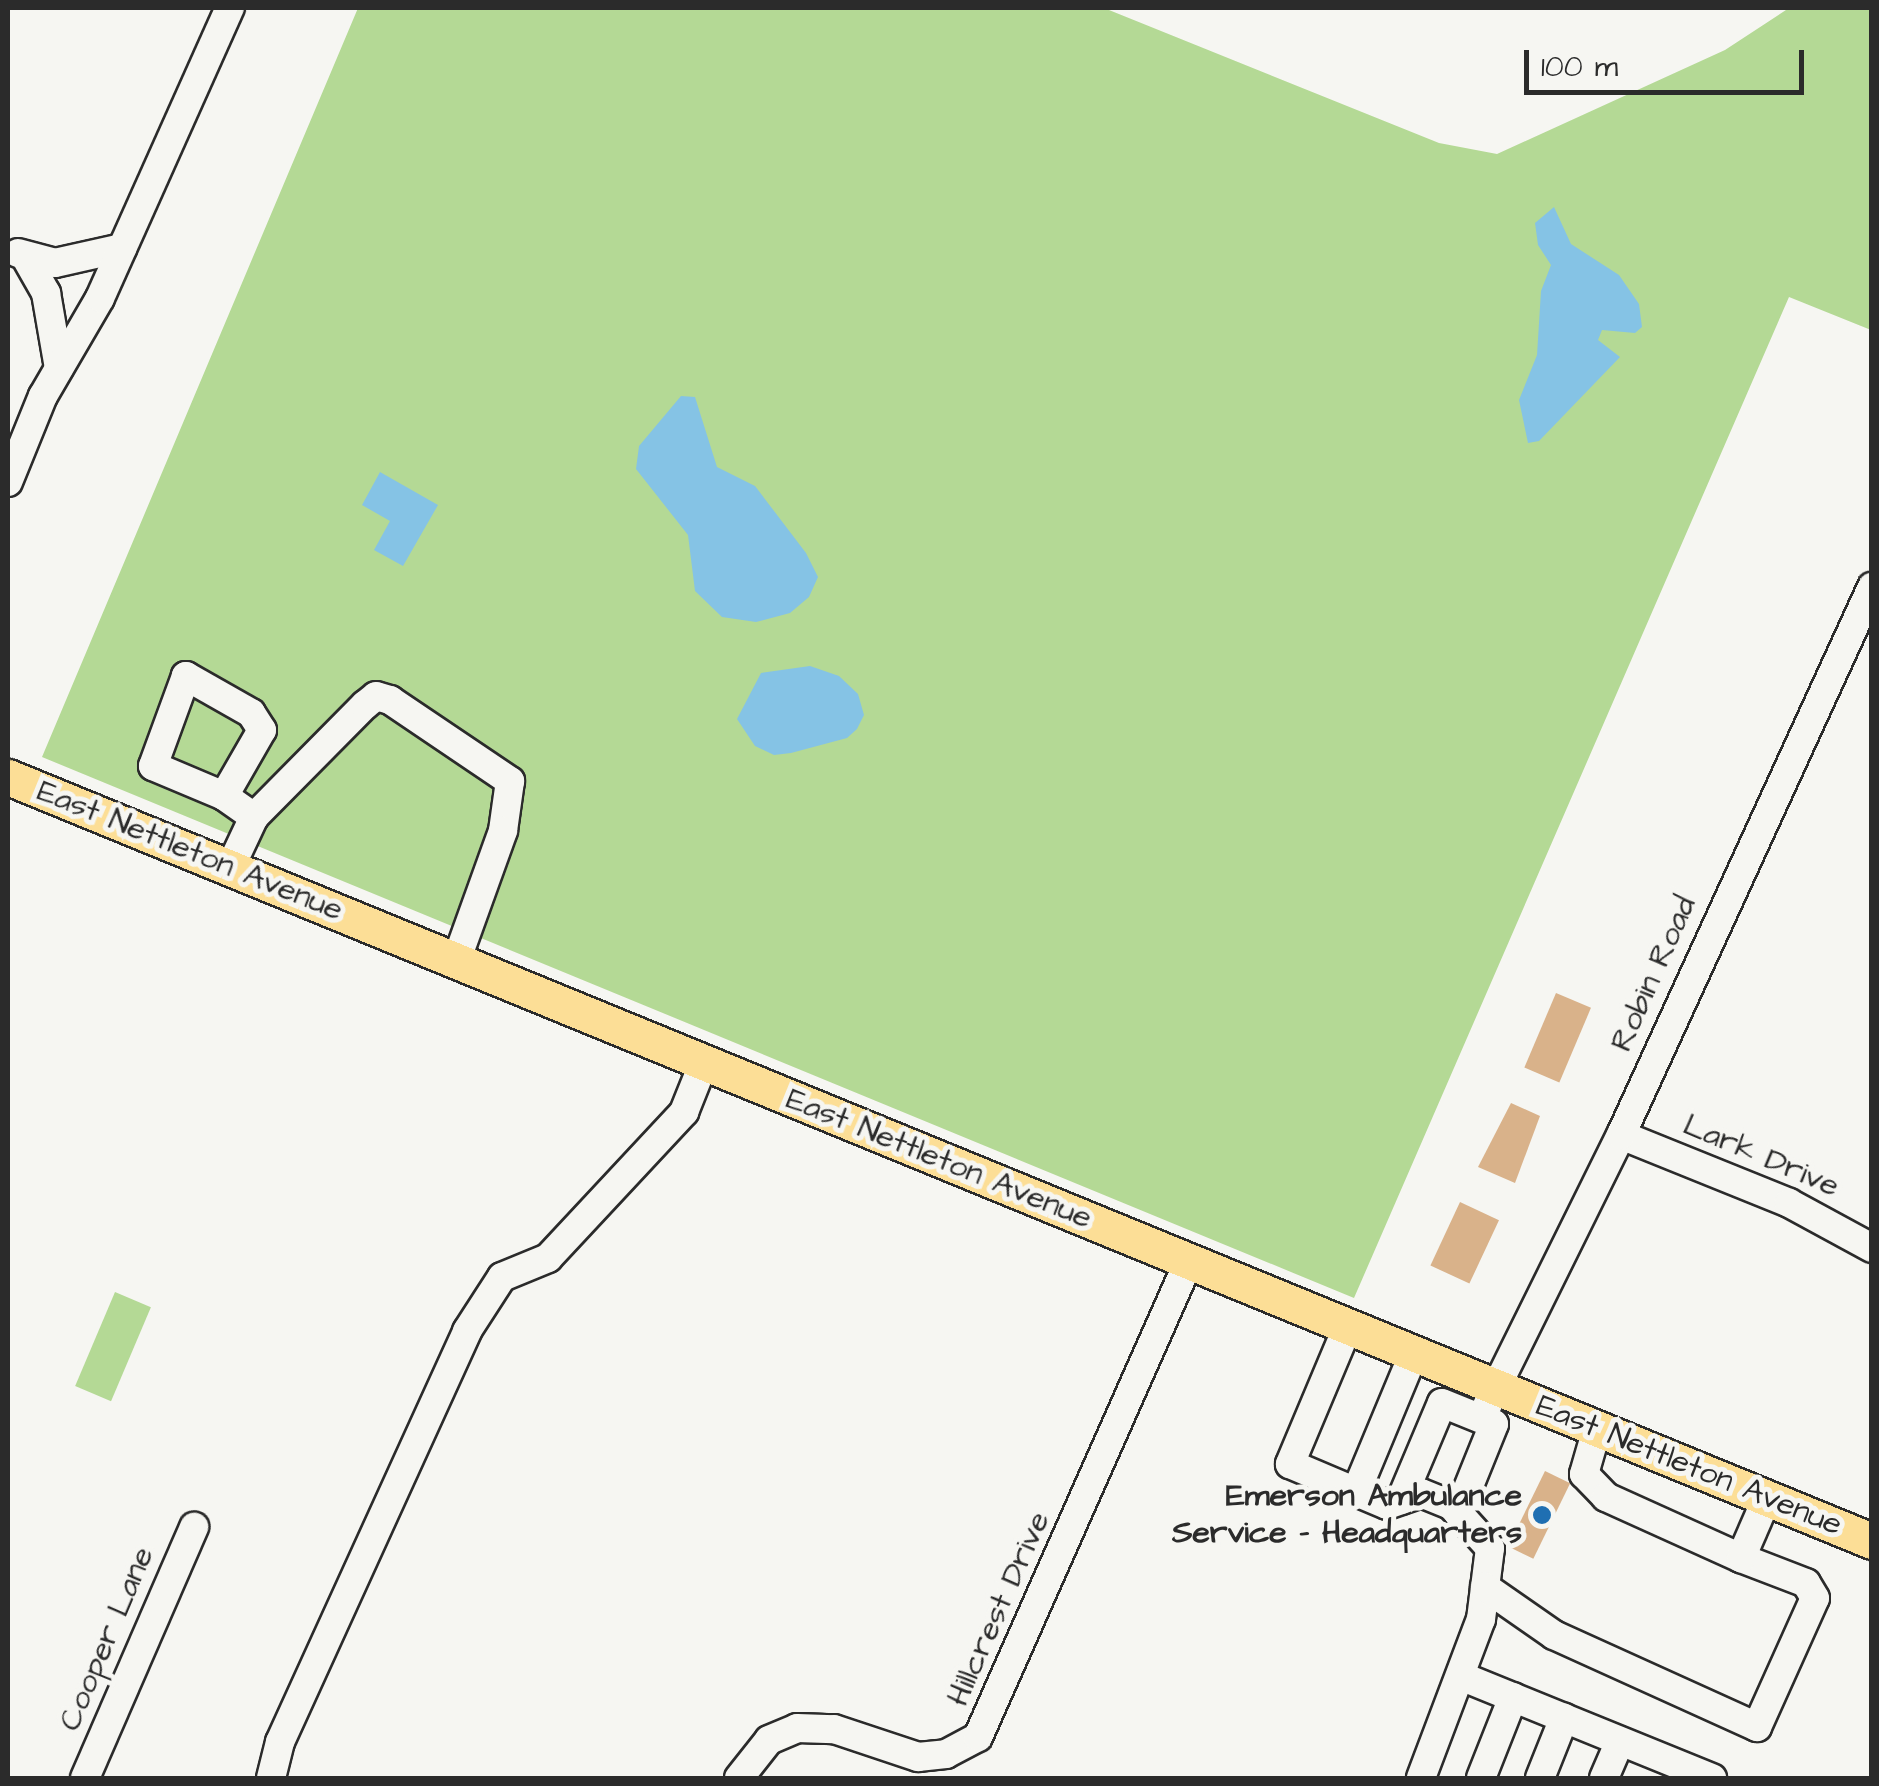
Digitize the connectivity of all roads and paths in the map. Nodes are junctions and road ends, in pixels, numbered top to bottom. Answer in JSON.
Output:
{"nodes":[{"id":1,"x":230,"y":8,"type":"edge"},
{"id":2,"x":122,"y":248,"type":"junction"},
{"id":3,"x":16,"y":252,"type":"edge"},
{"id":4,"x":59,"y":368,"type":"junction"},
{"id":5,"x":8,"y":482,"type":"edge"},
{"id":6,"x":1872,"y":587,"type":"edge"},
{"id":7,"x":8,"y":777,"type":"edge"},
{"id":8,"x":224,"y":796,"type":"dead end"},
{"id":9,"x":254,"y":817,"type":"junction"},
{"id":10,"x":230,"y":868,"type":"junction"},
{"id":11,"x":458,"y":960,"type":"junction"},
{"id":12,"x":704,"y":1062,"type":"junction"},
{"id":13,"x":1621,"y":1135,"type":"junction"},
{"id":14,"x":1872,"y":1248,"type":"edge"},
{"id":15,"x":1189,"y":1262,"type":"junction"},
{"id":16,"x":1348,"y":1326,"type":"junction"},
{"id":17,"x":1414,"y":1353,"type":"junction"},
{"id":18,"x":1489,"y":1403,"type":"junction"},
{"id":19,"x":1598,"y":1429,"type":"junction"},
{"id":20,"x":1356,"y":1492,"type":"junction"},
{"id":21,"x":1767,"y":1498,"type":"junction"},
{"id":22,"x":1402,"y":1500,"type":"junction"},
{"id":23,"x":1458,"y":1513,"type":"junction"},
{"id":24,"x":194,"y":1527,"type":"dead end"},
{"id":25,"x":1872,"y":1540,"type":"edge"},
{"id":26,"x":1741,"y":1558,"type":"junction"},
{"id":27,"x":1484,"y":1587,"type":"junction"},
{"id":28,"x":1462,"y":1677,"type":"junction"},
{"id":29,"x":1513,"y":1697,"type":"junction"},
{"id":30,"x":1564,"y":1718,"type":"junction"},
{"id":31,"x":1620,"y":1741,"type":"junction"},
{"id":32,"x":1671,"y":1771,"type":"edge"},
{"id":33,"x":85,"y":1778,"type":"edge"},
{"id":34,"x":271,"y":1778,"type":"edge"},
{"id":35,"x":739,"y":1778,"type":"edge"},
{"id":36,"x":1421,"y":1778,"type":"edge"},
{"id":37,"x":1481,"y":1778,"type":"edge"},
{"id":38,"x":1540,"y":1778,"type":"edge"},
{"id":39,"x":1604,"y":1778,"type":"edge"},
{"id":40,"x":1712,"y":1778,"type":"edge"}],
"edges":[{"from":1,"to":2,"type":"street"},
{"from":2,"to":3,"type":"street"},
{"from":2,"to":4,"type":"street"},
{"from":3,"to":4,"type":"street"},
{"from":4,"to":5,"type":"street"},
{"from":6,"to":13,"type":"street","name":"Robin Road"},
{"from":7,"to":10,"type":"main road","name":"East Nettleton Avenue"},
{"from":8,"to":9,"type":"street"},
{"from":9,"to":10,"type":"street"},
{"from":9,"to":11,"type":"street"},
{"from":10,"to":11,"type":"main road","name":"East Nettleton Avenue"},
{"from":11,"to":12,"type":"main road","name":"East Nettleton Avenue"},
{"from":12,"to":15,"type":"main road","name":"East Nettleton Avenue"},
{"from":12,"to":34,"type":"street"},
{"from":13,"to":14,"type":"street","name":"Lark Drive"},
{"from":13,"to":18,"type":"street","name":"Robin Road"},
{"from":15,"to":16,"type":"main road","name":"East Nettleton Avenue"},
{"from":15,"to":35,"type":"street","name":"Hillcrest Drive"},
{"from":16,"to":17,"type":"main road","name":"East Nettleton Avenue"},
{"from":16,"to":20,"type":"street"},
{"from":17,"to":18,"type":"main road","name":"East Nettleton Avenue"},
{"from":17,"to":20,"type":"street"},
{"from":18,"to":19,"type":"main road","name":"East Nettleton Avenue"},
{"from":18,"to":22,"type":"street"},
{"from":18,"to":23,"type":"street"},
{"from":19,"to":21,"type":"main road","name":"East Nettleton Avenue"},
{"from":19,"to":26,"type":"street"},
{"from":20,"to":22,"type":"street"},
{"from":21,"to":25,"type":"main road","name":"East Nettleton Avenue"},
{"from":21,"to":26,"type":"street"},
{"from":22,"to":23,"type":"street"},
{"from":23,"to":27,"type":"street"},
{"from":24,"to":33,"type":"street","name":"Cooper Lane"},
{"from":26,"to":27,"type":"street"},
{"from":27,"to":28,"type":"street"},
{"from":28,"to":29,"type":"street"},
{"from":28,"to":36,"type":"street"},
{"from":29,"to":30,"type":"street"},
{"from":29,"to":37,"type":"street"},
{"from":30,"to":31,"type":"street"},
{"from":30,"to":38,"type":"street"},
{"from":31,"to":32,"type":"street"},
{"from":31,"to":39,"type":"street"},
{"from":32,"to":40,"type":"street"}]}
